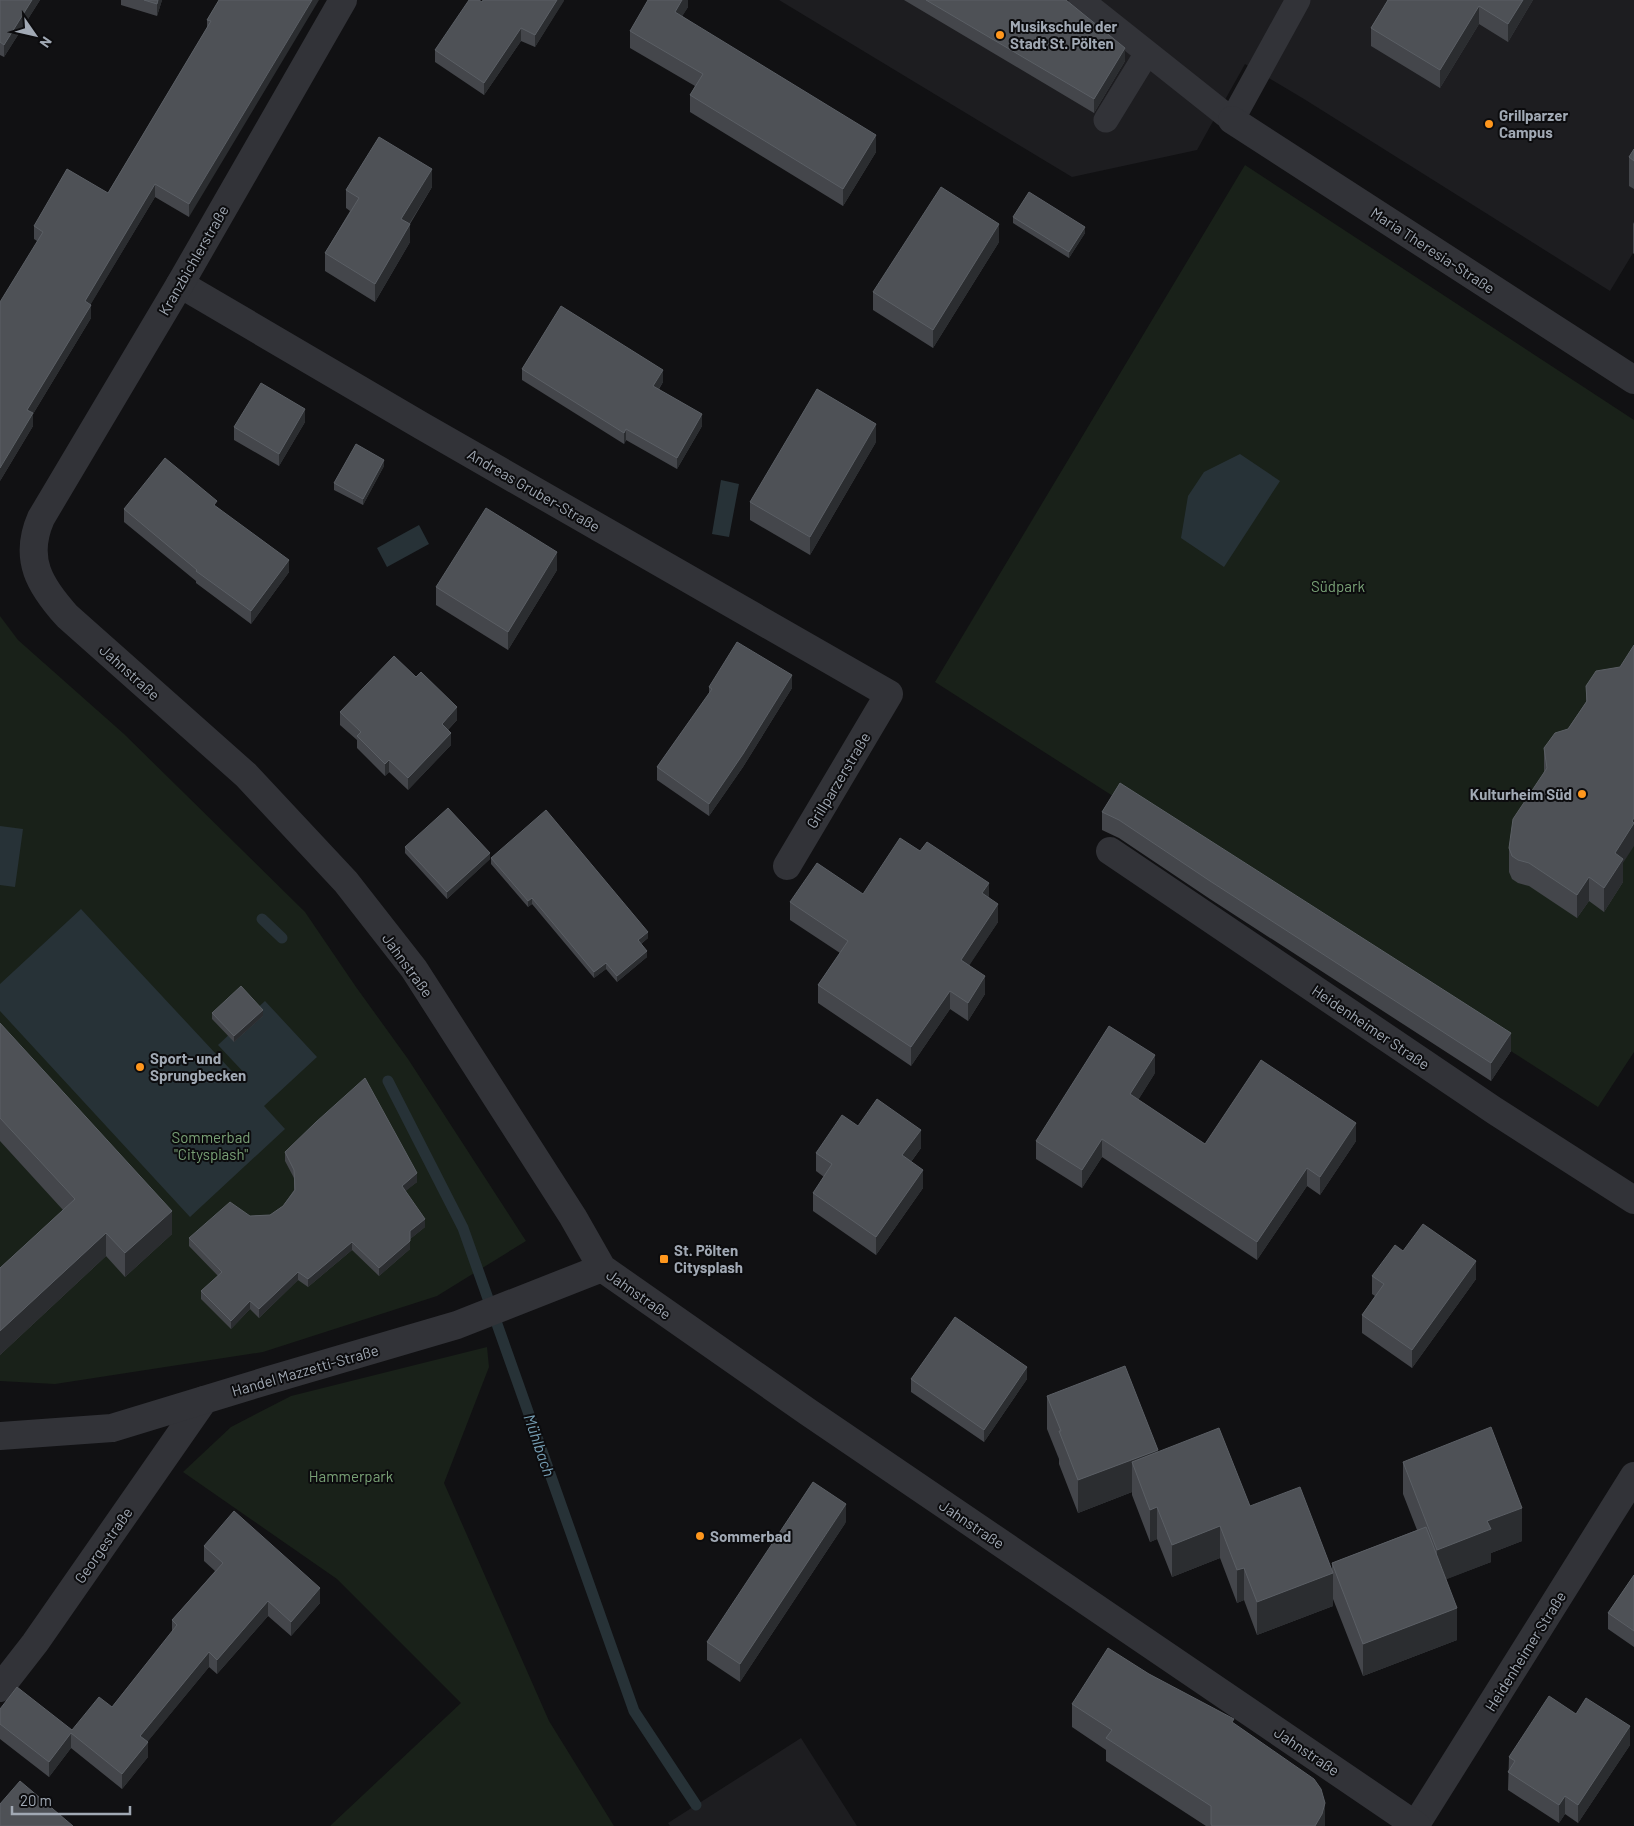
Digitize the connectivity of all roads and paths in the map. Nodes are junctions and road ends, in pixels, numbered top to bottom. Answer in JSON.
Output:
{"nodes":[{"id":1,"x":342,"y":0,"type":"edge"},
{"id":2,"x":1081,"y":0,"type":"edge"},
{"id":3,"x":1298,"y":0,"type":"edge"},
{"id":4,"x":1147,"y":52,"type":"junction"},
{"id":5,"x":1106,"y":120,"type":"dead end"},
{"id":6,"x":1232,"y":120,"type":"junction"},
{"id":7,"x":180,"y":284,"type":"junction"},
{"id":8,"x":1634,"y":380,"type":"edge"},
{"id":9,"x":41,"y":518,"type":"joint"},
{"id":10,"x":889,"y":694,"type":"joint"},
{"id":11,"x":1110,"y":851,"type":"dead end"},
{"id":12,"x":787,"y":866,"type":"dead end"},
{"id":13,"x":1634,"y":1200,"type":"edge"},
{"id":14,"x":602,"y":1268,"type":"junction"},
{"id":15,"x":204,"y":1400,"type":"junction"},
{"id":16,"x":0,"y":1436,"type":"edge"},
{"id":17,"x":1634,"y":1476,"type":"edge"},
{"id":18,"x":0,"y":1688,"type":"edge"},
{"id":19,"x":1416,"y":1826,"type":"edge"}],
"edges":[{"from":1,"to":7,"type":"street","name":"Kranzbichlerstraße"},
{"from":2,"to":4,"type":"street"},
{"from":3,"to":6,"type":"street"},
{"from":4,"to":5,"type":"street"},
{"from":4,"to":6,"type":"street"},
{"from":6,"to":8,"type":"street","name":"Maria Theresia-Straße"},
{"from":7,"to":9,"type":"street","name":"Kranzbichlerstraße"},
{"from":7,"to":10,"type":"street","name":"Andreas Gruber-Straße"},
{"from":9,"to":14,"type":"street","name":"Jahnstraße"},
{"from":10,"to":12,"type":"street","name":"Grillparzerstraße"},
{"from":11,"to":13,"type":"street","name":"Heidenheimer Straße"},
{"from":14,"to":15,"type":"street","name":"Handel Mazzetti-Straße"},
{"from":14,"to":19,"type":"street","name":"Jahnstraße"},
{"from":15,"to":16,"type":"street","name":"Handel Mazzetti-Straße"},
{"from":15,"to":18,"type":"street","name":"Georgestraße"},
{"from":17,"to":19,"type":"street","name":"Heidenheimer Straße"}]}
